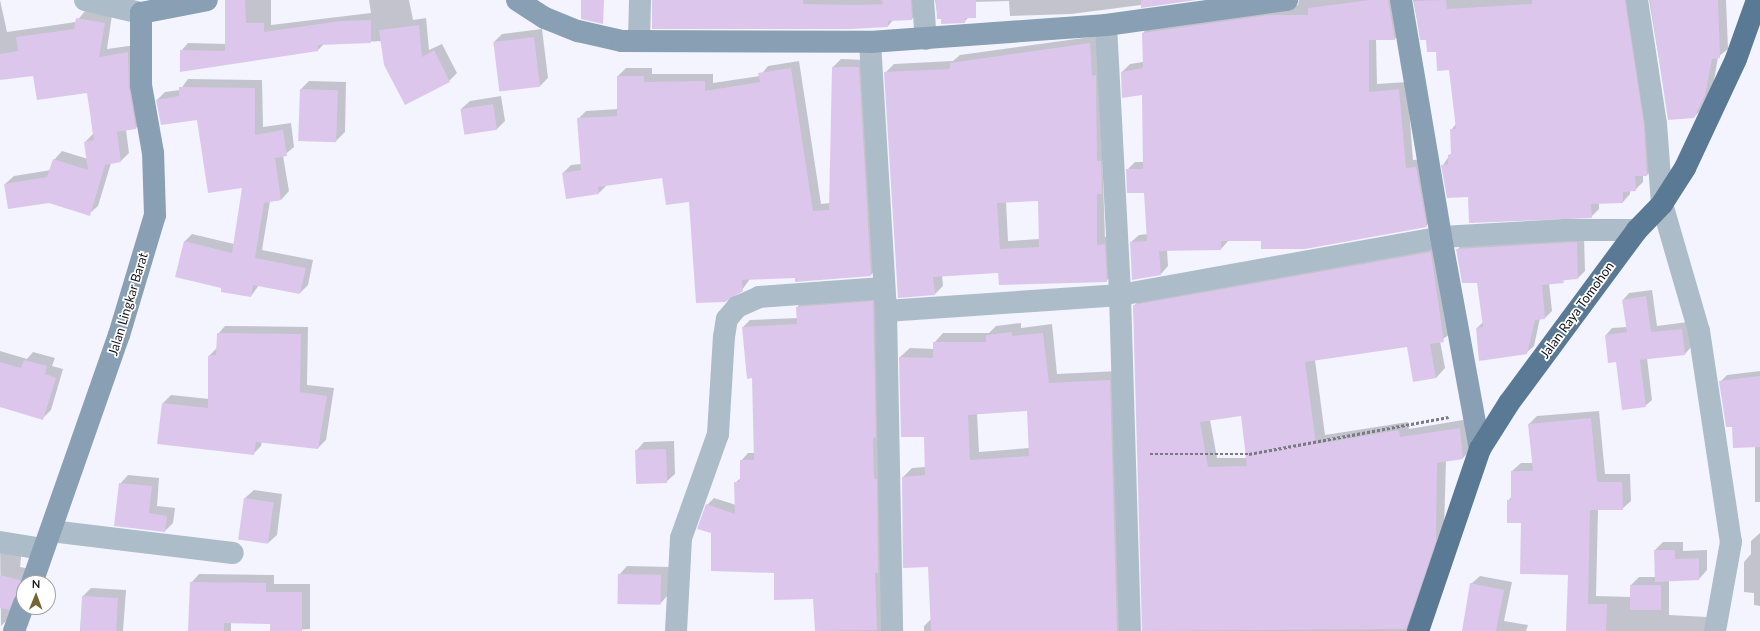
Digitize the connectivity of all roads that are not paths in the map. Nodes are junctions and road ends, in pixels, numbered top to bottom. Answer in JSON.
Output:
{"nodes":[{"id":1,"x":86,"y":0,"type":"edge"},
{"id":2,"x":207,"y":0,"type":"edge"},
{"id":3,"x":517,"y":0,"type":"edge"},
{"id":4,"x":640,"y":0,"type":"edge"},
{"id":5,"x":924,"y":0,"type":"edge"},
{"id":6,"x":1287,"y":0,"type":"edge"},
{"id":7,"x":1401,"y":0,"type":"edge"},
{"id":8,"x":1637,"y":0,"type":"edge"},
{"id":9,"x":1757,"y":0,"type":"edge"},
{"id":10,"x":141,"y":13,"type":"junction"},
{"id":11,"x":1106,"y":25,"type":"junction"},
{"id":12,"x":926,"y":39,"type":"junction"},
{"id":13,"x":639,"y":41,"type":"junction"},
{"id":14,"x":870,"y":42,"type":"junction"},
{"id":15,"x":1662,"y":204,"type":"junction"},
{"id":16,"x":1637,"y":230,"type":"junction"},
{"id":17,"x":1441,"y":237,"type":"junction"},
{"id":18,"x":883,"y":288,"type":"junction"},
{"id":19,"x":1120,"y":295,"type":"junction"},
{"id":20,"x":886,"y":311,"type":"junction"},
{"id":21,"x":1480,"y":449,"type":"junction"},
{"id":22,"x":47,"y":540,"type":"junction"},
{"id":23,"x":0,"y":542,"type":"edge"},
{"id":24,"x":233,"y":553,"type":"dead end"},
{"id":25,"x":35,"y":575,"type":"edge"},
{"id":26,"x":20,"y":615,"type":"edge"},
{"id":27,"x":14,"y":631,"type":"edge"},
{"id":28,"x":676,"y":631,"type":"edge"},
{"id":29,"x":892,"y":631,"type":"edge"},
{"id":30,"x":1130,"y":631,"type":"edge"},
{"id":31,"x":1418,"y":631,"type":"edge"},
{"id":32,"x":1715,"y":631,"type":"edge"}],
"edges":[{"from":1,"to":10,"type":"street"},
{"from":2,"to":10,"type":"street"},
{"from":3,"to":13,"type":"street"},
{"from":4,"to":13,"type":"street"},
{"from":5,"to":12,"type":"street"},
{"from":6,"to":11,"type":"street"},
{"from":7,"to":17,"type":"street"},
{"from":8,"to":15,"type":"street"},
{"from":9,"to":15,"type":"highway","name":"Jalan Raya Tomohon"},
{"from":10,"to":22,"type":"street","name":"Jalan Lingkar Barat"},
{"from":11,"to":12,"type":"street"},
{"from":11,"to":19,"type":"street"},
{"from":12,"to":14,"type":"street"},
{"from":13,"to":14,"type":"street"},
{"from":14,"to":18,"type":"street"},
{"from":15,"to":16,"type":"highway","name":"Jalan Raya Tomohon"},
{"from":15,"to":32,"type":"street"},
{"from":16,"to":17,"type":"street"},
{"from":16,"to":21,"type":"highway","name":"Jalan Raya Tomohon"},
{"from":17,"to":19,"type":"street"},
{"from":17,"to":21,"type":"street"},
{"from":18,"to":20,"type":"street"},
{"from":18,"to":28,"type":"street"},
{"from":19,"to":20,"type":"street"},
{"from":19,"to":30,"type":"street"},
{"from":20,"to":29,"type":"street"},
{"from":21,"to":31,"type":"highway","name":"Jalan Raya Tomohon"},
{"from":22,"to":23,"type":"street"},
{"from":22,"to":24,"type":"street"},
{"from":22,"to":25,"type":"street","name":"Jalan Lingkar Barat"},
{"from":26,"to":27,"type":"street"}]}
